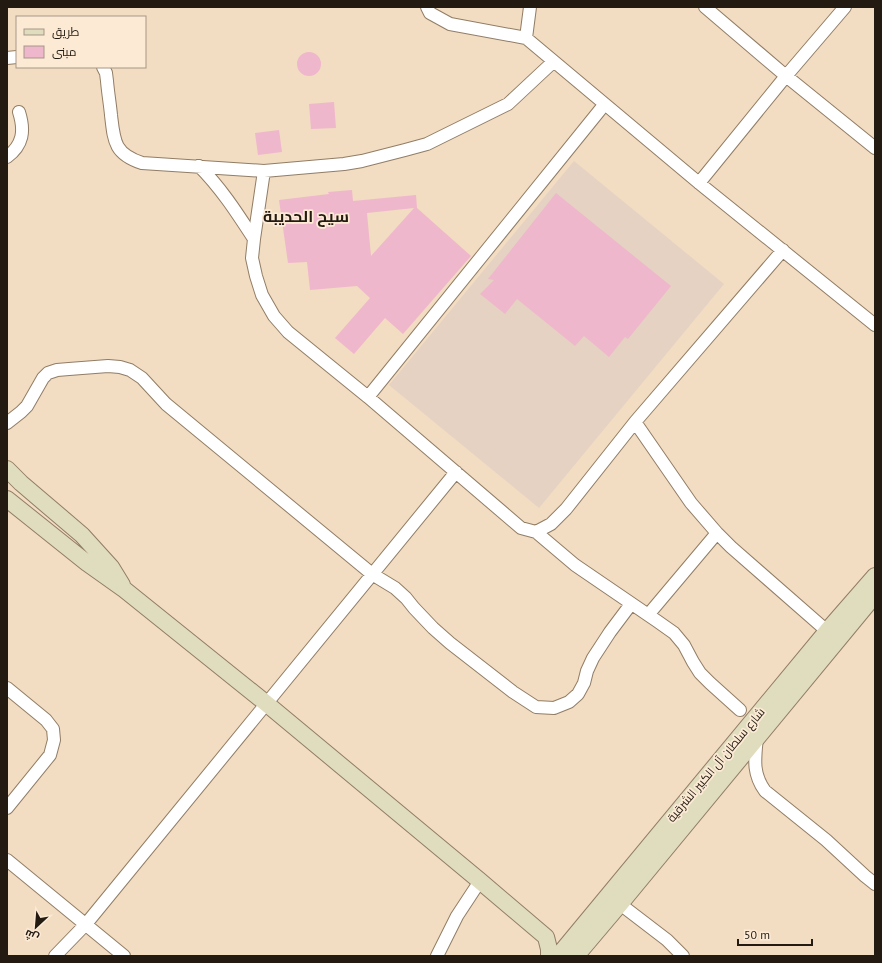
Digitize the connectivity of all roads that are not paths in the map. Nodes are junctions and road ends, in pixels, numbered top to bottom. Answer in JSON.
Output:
{"nodes":[{"id":1,"x":427,"y":7,"type":"edge"},
{"id":2,"x":530,"y":7,"type":"edge"},
{"id":3,"x":705,"y":7,"type":"edge"},
{"id":4,"x":845,"y":7,"type":"edge"},
{"id":5,"x":526,"y":38,"type":"junction"},
{"id":6,"x":553,"y":62,"type":"junction"},
{"id":7,"x":104,"y":68,"type":"edge"},
{"id":8,"x":786,"y":76,"type":"junction"},
{"id":9,"x":604,"y":104,"type":"junction"},
{"id":10,"x":19,"y":112,"type":"dead end"},
{"id":11,"x":875,"y":148,"type":"edge"},
{"id":12,"x":7,"y":157,"type":"edge"},
{"id":13,"x":199,"y":166,"type":"junction"},
{"id":14,"x":264,"y":171,"type":"junction"},
{"id":15,"x":699,"y":183,"type":"junction"},
{"id":16,"x":254,"y":239,"type":"junction"},
{"id":17,"x":783,"y":250,"type":"junction"},
{"id":18,"x":875,"y":325,"type":"edge"},
{"id":19,"x":368,"y":397,"type":"junction"},
{"id":20,"x":7,"y":422,"type":"edge"},
{"id":21,"x":634,"y":422,"type":"junction"},
{"id":22,"x":7,"y":469,"type":"edge"},
{"id":23,"x":456,"y":472,"type":"junction"},
{"id":24,"x":7,"y":499,"type":"edge"},
{"id":25,"x":536,"y":532,"type":"junction"},
{"id":26,"x":717,"y":533,"type":"junction"},
{"id":27,"x":372,"y":574,"type":"junction"},
{"id":28,"x":875,"y":576,"type":"edge"},
{"id":29,"x":125,"y":590,"type":"junction"},
{"id":30,"x":875,"y":595,"type":"edge"},
{"id":31,"x":631,"y":604,"type":"junction"},
{"id":32,"x":648,"y":615,"type":"junction"},
{"id":33,"x":827,"y":631,"type":"junction"},
{"id":34,"x":7,"y":688,"type":"edge"},
{"id":35,"x":267,"y":704,"type":"junction"},
{"id":36,"x":740,"y":710,"type":"dead end"},
{"id":37,"x":757,"y":738,"type":"junction"},
{"id":38,"x":7,"y":808,"type":"edge"},
{"id":39,"x":7,"y":860,"type":"edge"},
{"id":40,"x":480,"y":881,"type":"junction"},
{"id":41,"x":875,"y":884,"type":"edge"},
{"id":42,"x":620,"y":904,"type":"junction"},
{"id":43,"x":86,"y":924,"type":"junction"},
{"id":44,"x":575,"y":935,"type":"junction"},
{"id":45,"x":546,"y":937,"type":"junction"},
{"id":46,"x":55,"y":956,"type":"edge"},
{"id":47,"x":124,"y":956,"type":"edge"},
{"id":48,"x":437,"y":956,"type":"edge"},
{"id":49,"x":549,"y":956,"type":"edge"},
{"id":50,"x":558,"y":956,"type":"edge"},
{"id":51,"x":576,"y":956,"type":"edge"},
{"id":52,"x":683,"y":956,"type":"edge"}],
"edges":[{"from":1,"to":5,"type":"street"},
{"from":2,"to":5,"type":"street"},
{"from":3,"to":8,"type":"street"},
{"from":4,"to":8,"type":"street"},
{"from":5,"to":6,"type":"street"},
{"from":6,"to":9,"type":"street"},
{"from":6,"to":14,"type":"street"},
{"from":7,"to":13,"type":"street"},
{"from":8,"to":11,"type":"street"},
{"from":8,"to":15,"type":"street"},
{"from":9,"to":15,"type":"street"},
{"from":9,"to":19,"type":"street"},
{"from":10,"to":12,"type":"street"},
{"from":13,"to":14,"type":"street"},
{"from":13,"to":16,"type":"street"},
{"from":14,"to":16,"type":"street"},
{"from":15,"to":17,"type":"street"},
{"from":16,"to":19,"type":"street"},
{"from":17,"to":18,"type":"street"},
{"from":17,"to":21,"type":"street"},
{"from":19,"to":23,"type":"street"},
{"from":20,"to":27,"type":"street"},
{"from":21,"to":25,"type":"street"},
{"from":21,"to":26,"type":"street"},
{"from":22,"to":29,"type":"main road"},
{"from":23,"to":25,"type":"street"},
{"from":23,"to":27,"type":"street"},
{"from":24,"to":29,"type":"main road"},
{"from":25,"to":31,"type":"street"},
{"from":26,"to":32,"type":"street"},
{"from":26,"to":33,"type":"street"},
{"from":27,"to":31,"type":"street"},
{"from":27,"to":35,"type":"street"},
{"from":28,"to":33,"type":"main road","name":"شارع سلطان آل الكبير الشرقية"},
{"from":29,"to":35,"type":"main road"},
{"from":30,"to":37,"type":"main road","name":"شارع سلطان آل الكبير الشرقية"},
{"from":31,"to":32,"type":"street"},
{"from":32,"to":36,"type":"street"},
{"from":33,"to":44,"type":"main road","name":"شارع سلطان آل الكبير الشرقية"},
{"from":34,"to":38,"type":"street"},
{"from":35,"to":40,"type":"main road"},
{"from":35,"to":43,"type":"street"},
{"from":37,"to":41,"type":"street"},
{"from":37,"to":42,"type":"main road","name":"شارع سلطان آل الكبير الشرقية"},
{"from":39,"to":43,"type":"street"},
{"from":40,"to":45,"type":"main road"},
{"from":40,"to":48,"type":"street"},
{"from":42,"to":51,"type":"main road","name":"شارع سلطان آل الكبير الشرقية"},
{"from":42,"to":52,"type":"street"},
{"from":43,"to":46,"type":"street"},
{"from":43,"to":47,"type":"street"},
{"from":44,"to":45,"type":"main road"},
{"from":44,"to":50,"type":"main road","name":"شارع سلطان آل الكبير الشرقية"},
{"from":45,"to":49,"type":"main road"}]}
